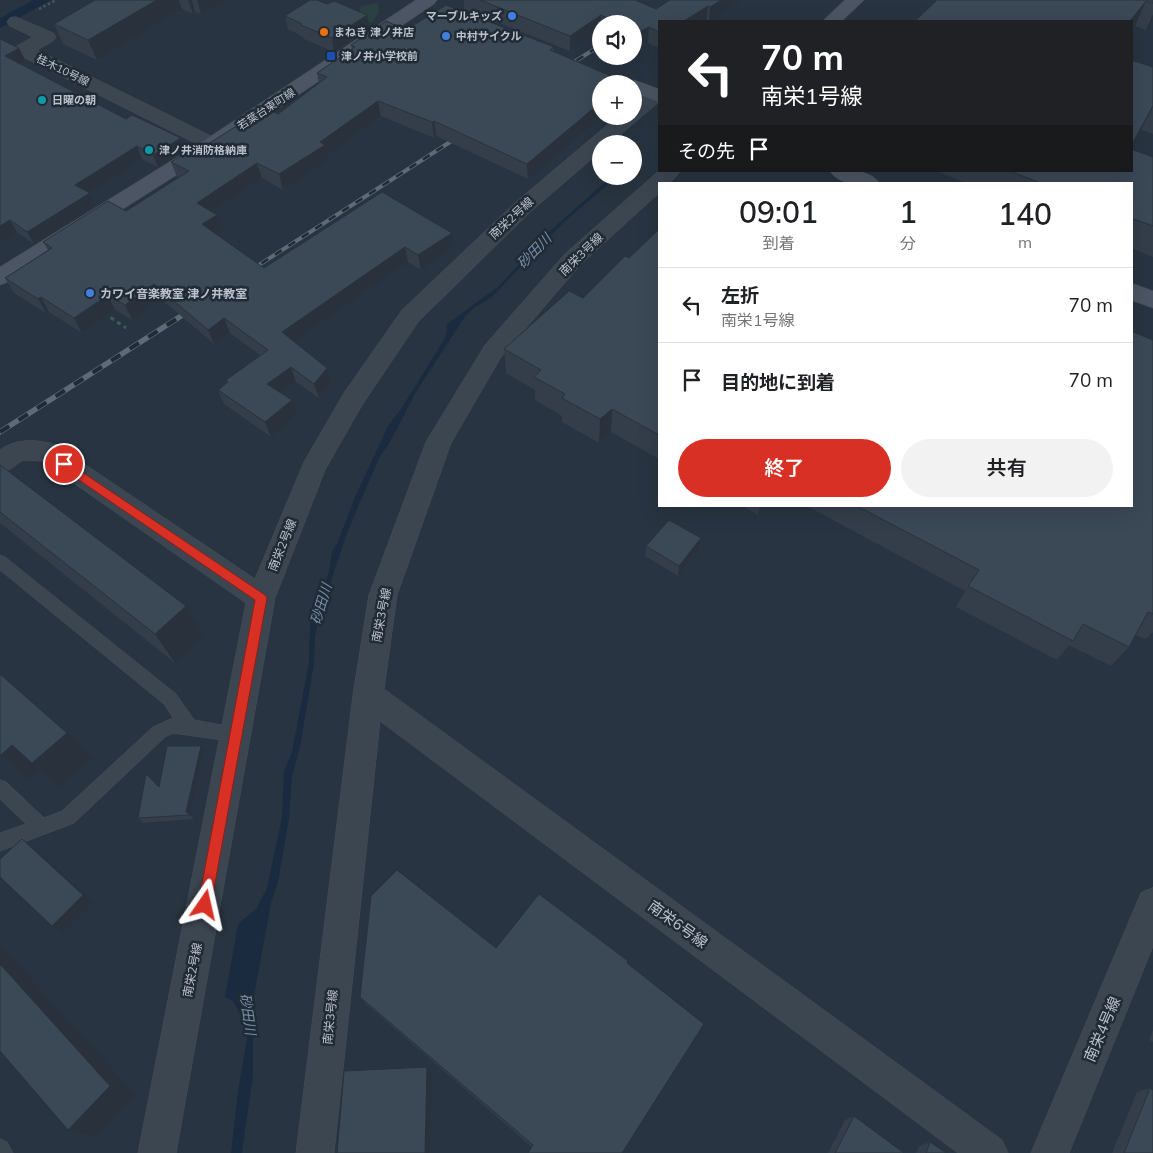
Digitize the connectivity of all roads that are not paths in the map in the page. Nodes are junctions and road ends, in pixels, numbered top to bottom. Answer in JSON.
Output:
{"nodes":[{"id":1,"x":855,"y":0,"type":"edge"},
{"id":2,"x":428,"y":3,"type":"edge"},
{"id":3,"x":833,"y":20,"type":"edge"},
{"id":4,"x":16,"y":22,"type":"dead end"},
{"id":5,"x":642,"y":89,"type":"edge"},
{"id":6,"x":657,"y":95,"type":"edge"},
{"id":7,"x":642,"y":107,"type":"edge"},
{"id":8,"x":619,"y":125,"type":"edge"},
{"id":9,"x":212,"y":144,"type":"junction"},
{"id":10,"x":670,"y":172,"type":"edge"},
{"id":11,"x":842,"y":172,"type":"edge"},
{"id":12,"x":659,"y":182,"type":"edge"},
{"id":13,"x":865,"y":182,"type":"edge"},
{"id":14,"x":658,"y":183,"type":"edge"},
{"id":15,"x":3,"y":271,"type":"edge"},
{"id":16,"x":1133,"y":292,"type":"edge"},
{"id":17,"x":1153,"y":300,"type":"edge"},
{"id":18,"x":0,"y":463,"type":"edge"},
{"id":19,"x":0,"y":561,"type":"edge"},
{"id":20,"x":261,"y":598,"type":"junction"},
{"id":21,"x":368,"y":695,"type":"junction"},
{"id":22,"x":189,"y":727,"type":"junction"},
{"id":23,"x":237,"y":734,"type":"junction"},
{"id":24,"x":0,"y":788,"type":"edge"},
{"id":25,"x":40,"y":826,"type":"junction"},
{"id":26,"x":0,"y":842,"type":"edge"},
{"id":27,"x":1153,"y":905,"type":"edge"},
{"id":28,"x":0,"y":1150,"type":"edge"},
{"id":29,"x":3,"y":1153,"type":"edge"},
{"id":30,"x":157,"y":1153,"type":"edge"},
{"id":31,"x":315,"y":1153,"type":"edge"},
{"id":32,"x":989,"y":1153,"type":"edge"},
{"id":33,"x":1050,"y":1153,"type":"edge"}],
"edges":[{"from":1,"to":3,"type":"main road"},
{"from":2,"to":9,"type":"main road","name":"若葉台東町線"},
{"from":4,"to":9,"type":"street","name":"桂木10号線"},
{"from":5,"to":6,"type":"main road"},
{"from":6,"to":7,"type":"street"},
{"from":8,"to":20,"type":"street","name":"南栄2号線"},
{"from":9,"to":15,"type":"main road","name":"若葉台東町線"},
{"from":10,"to":12,"type":"street","name":"南栄3号線"},
{"from":11,"to":13,"type":"main road"},
{"from":14,"to":21,"type":"street","name":"南栄3号線"},
{"from":16,"to":17,"type":"main road"},
{"from":18,"to":20,"type":"street"},
{"from":19,"to":22,"type":"lane"},
{"from":20,"to":23,"type":"street","name":"南栄2号線"},
{"from":21,"to":31,"type":"street","name":"南栄3号線"},
{"from":21,"to":32,"type":"street","name":"南栄6号線"},
{"from":22,"to":23,"type":"lane"},
{"from":22,"to":25,"type":"lane"},
{"from":23,"to":30,"type":"street","name":"南栄2号線"},
{"from":24,"to":25,"type":"lane"},
{"from":25,"to":26,"type":"lane"},
{"from":27,"to":33,"type":"street","name":"南栄4号線"},
{"from":28,"to":29,"type":"lane"}]}
